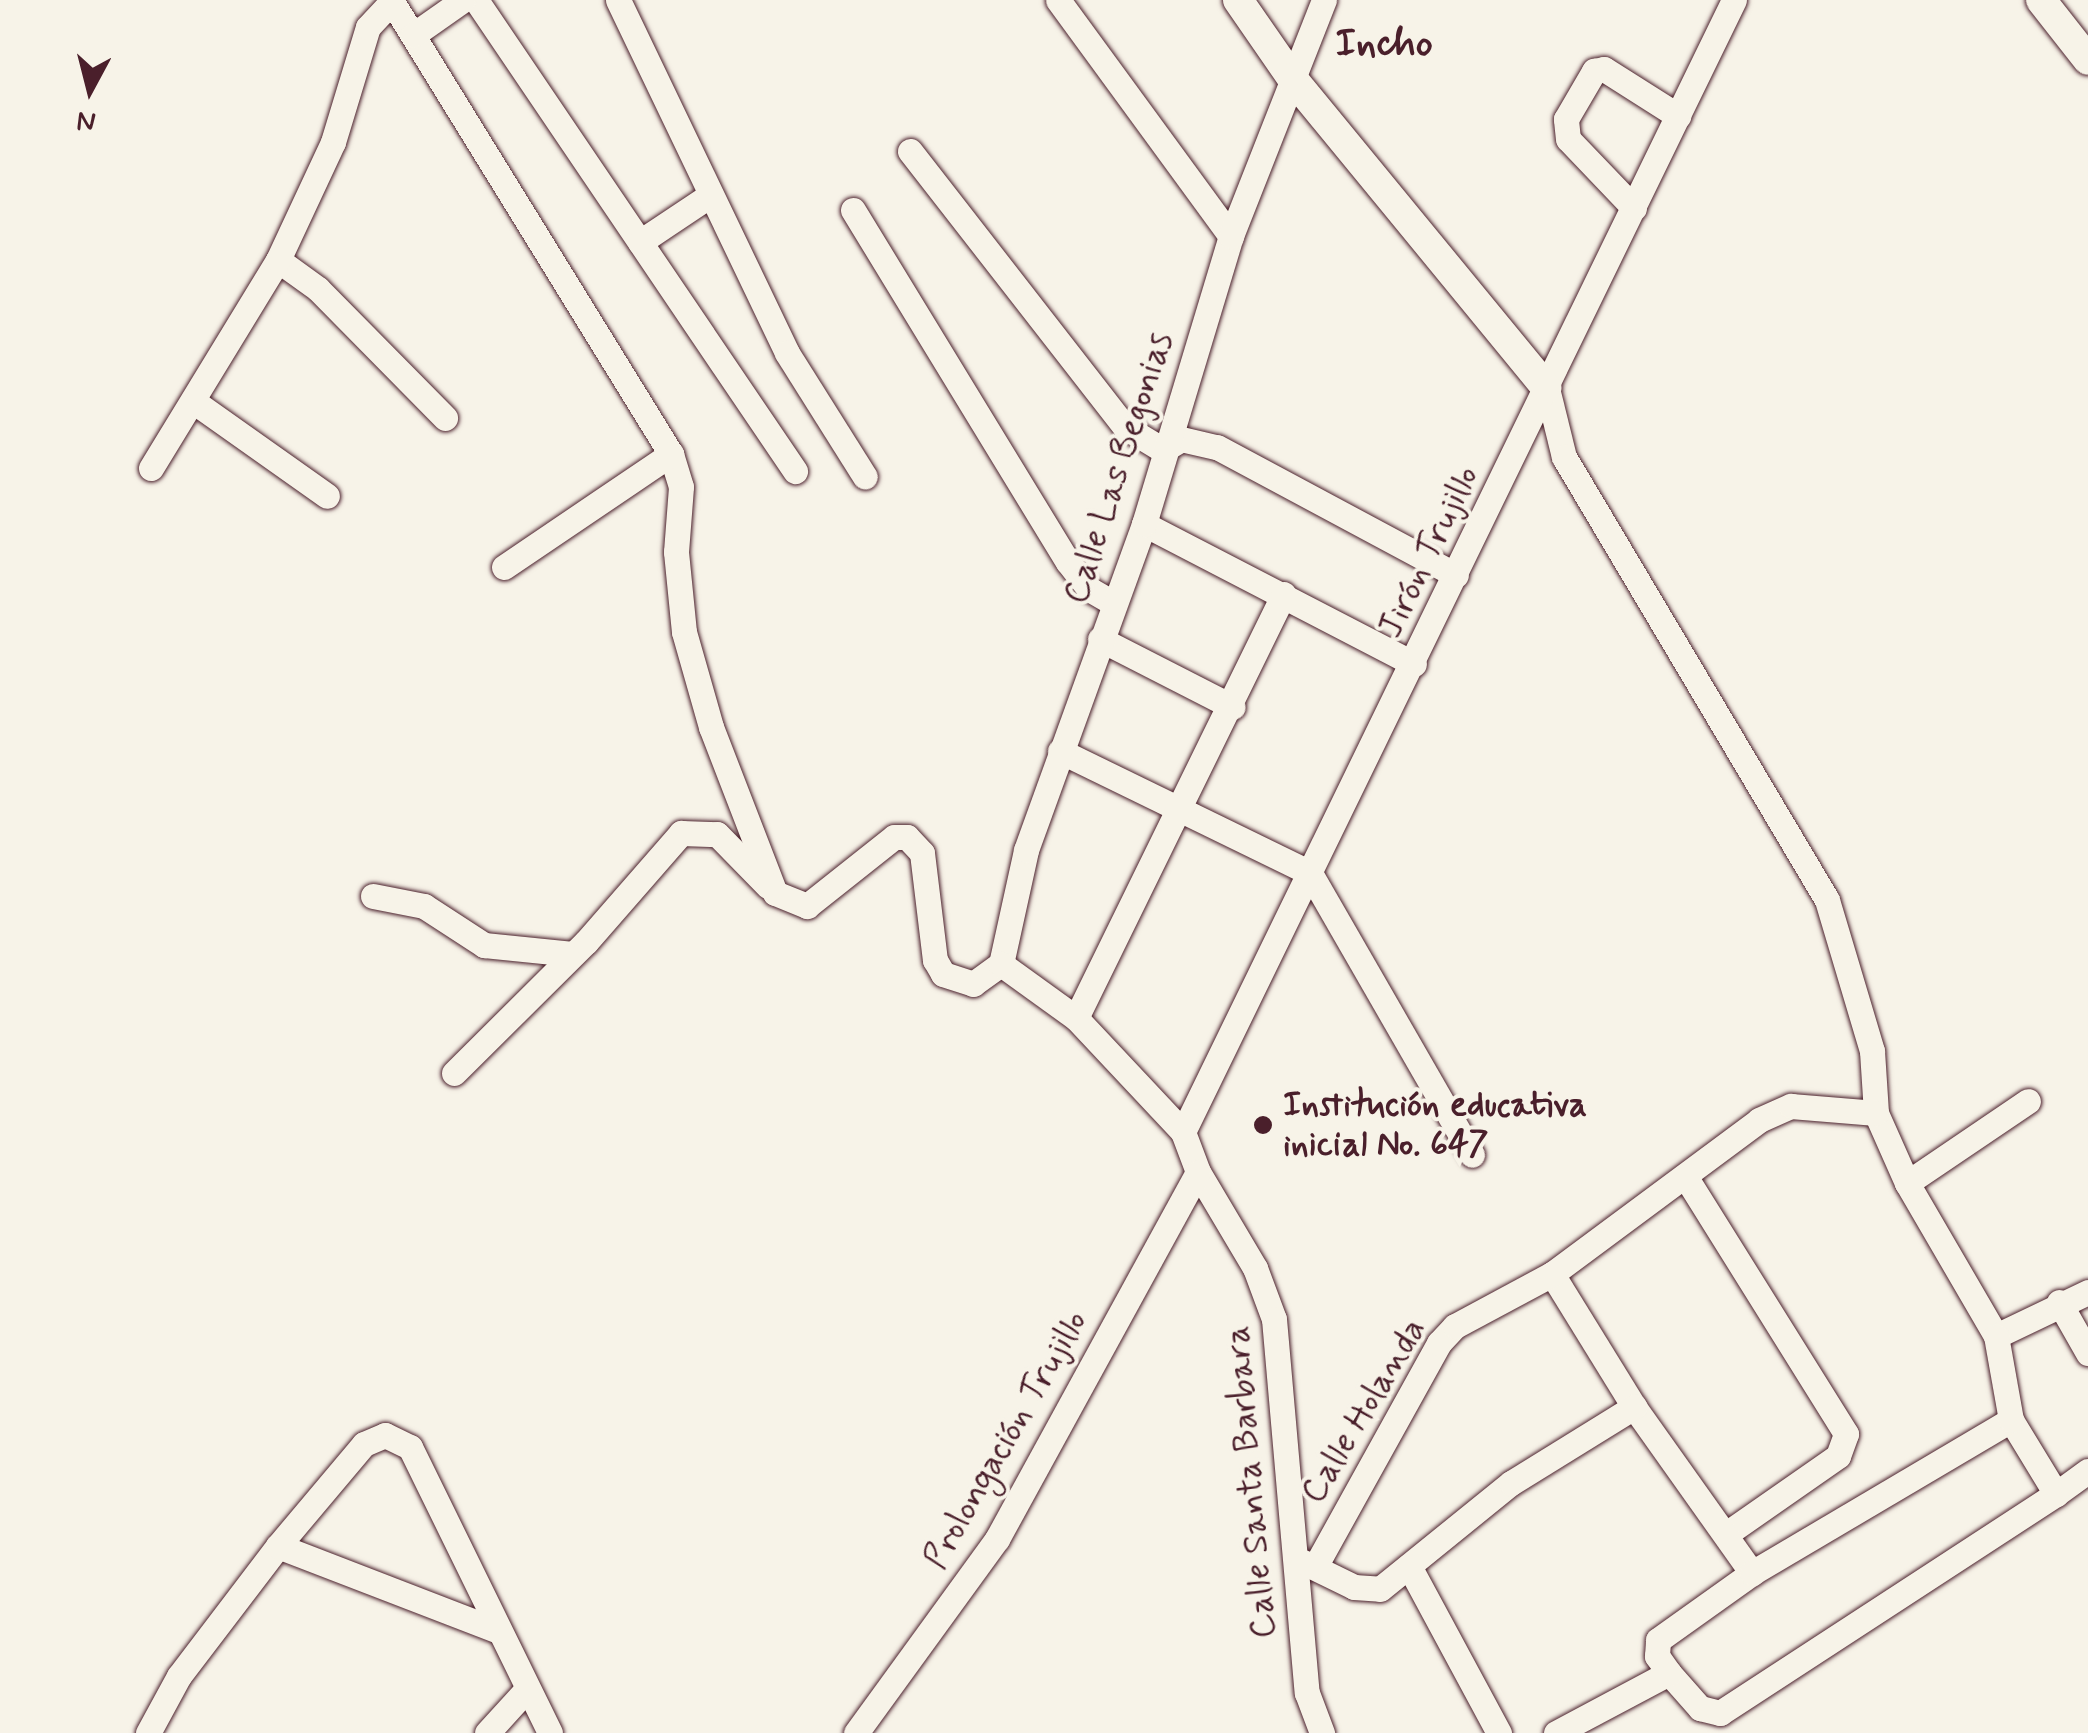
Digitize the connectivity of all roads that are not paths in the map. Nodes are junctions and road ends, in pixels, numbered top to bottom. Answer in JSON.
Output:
{"nodes":[{"id":1,"x":463,"y":0,"type":"edge"},
{"id":2,"x":476,"y":0,"type":"edge"},
{"id":3,"x":618,"y":0,"type":"edge"},
{"id":4,"x":1058,"y":0,"type":"edge"},
{"id":5,"x":1238,"y":0,"type":"edge"},
{"id":6,"x":1324,"y":0,"type":"edge"},
{"id":7,"x":1734,"y":0,"type":"edge"},
{"id":8,"x":2041,"y":0,"type":"edge"},
{"id":9,"x":392,"y":1,"type":"edge"},
{"id":10,"x":413,"y":35,"type":"junction"},
{"id":11,"x":2088,"y":60,"type":"edge"},
{"id":12,"x":1292,"y":78,"type":"junction"},
{"id":13,"x":1678,"y":116,"type":"junction"},
{"id":14,"x":910,"y":151,"type":"dead end"},
{"id":15,"x":709,"y":196,"type":"junction"},
{"id":16,"x":1634,"y":208,"type":"junction"},
{"id":17,"x":853,"y":210,"type":"dead end"},
{"id":18,"x":1231,"y":236,"type":"junction"},
{"id":19,"x":640,"y":242,"type":"junction"},
{"id":20,"x":278,"y":260,"type":"junction"},
{"id":21,"x":1547,"y":388,"type":"junction"},
{"id":22,"x":193,"y":400,"type":"junction"},
{"id":23,"x":445,"y":418,"type":"dead end"},
{"id":24,"x":1162,"y":450,"type":"junction"},
{"id":25,"x":671,"y":454,"type":"junction"},
{"id":26,"x":151,"y":468,"type":"dead end"},
{"id":27,"x":795,"y":471,"type":"dead end"},
{"id":28,"x":865,"y":477,"type":"dead end"},
{"id":29,"x":327,"y":496,"type":"dead end"},
{"id":30,"x":1144,"y":524,"type":"junction"},
{"id":31,"x":504,"y":567,"type":"dead end"},
{"id":32,"x":1456,"y":575,"type":"junction"},
{"id":33,"x":1284,"y":594,"type":"junction"},
{"id":34,"x":1113,"y":603,"type":"junction"},
{"id":35,"x":1100,"y":639,"type":"junction"},
{"id":36,"x":1414,"y":664,"type":"junction"},
{"id":37,"x":1233,"y":706,"type":"junction"},
{"id":38,"x":1060,"y":751,"type":"junction"},
{"id":39,"x":1180,"y":811,"type":"junction"},
{"id":40,"x":1310,"y":874,"type":"junction"},
{"id":41,"x":775,"y":892,"type":"junction"},
{"id":42,"x":374,"y":896,"type":"dead end"},
{"id":43,"x":574,"y":954,"type":"junction"},
{"id":44,"x":1001,"y":964,"type":"junction"},
{"id":45,"x":1076,"y":1018,"type":"junction"},
{"id":46,"x":454,"y":1073,"type":"dead end"},
{"id":47,"x":2028,"y":1102,"type":"dead end"},
{"id":48,"x":1876,"y":1112,"type":"junction"},
{"id":49,"x":1182,"y":1132,"type":"junction"},
{"id":50,"x":1472,"y":1155,"type":"dead end"},
{"id":51,"x":1198,"y":1172,"type":"junction"},
{"id":52,"x":1685,"y":1176,"type":"junction"},
{"id":53,"x":1907,"y":1183,"type":"junction"},
{"id":54,"x":1552,"y":1274,"type":"junction"},
{"id":55,"x":2088,"y":1292,"type":"edge"},
{"id":56,"x":2059,"y":1302,"type":"junction"},
{"id":57,"x":1996,"y":1336,"type":"junction"},
{"id":58,"x":2088,"y":1353,"type":"edge"},
{"id":59,"x":1634,"y":1407,"type":"junction"},
{"id":60,"x":2012,"y":1420,"type":"junction"},
{"id":61,"x":2088,"y":1471,"type":"edge"},
{"id":62,"x":2056,"y":1494,"type":"junction"},
{"id":63,"x":1296,"y":1525,"type":"junction"},
{"id":64,"x":1331,"y":1532,"type":"junction"},
{"id":65,"x":1726,"y":1534,"type":"junction"},
{"id":66,"x":278,"y":1546,"type":"junction"},
{"id":67,"x":1307,"y":1563,"type":"junction"},
{"id":68,"x":1408,"y":1566,"type":"junction"},
{"id":69,"x":1752,"y":1573,"type":"junction"},
{"id":70,"x":498,"y":1631,"type":"junction"},
{"id":71,"x":1668,"y":1673,"type":"junction"},
{"id":72,"x":527,"y":1689,"type":"junction"},
{"id":73,"x":148,"y":1733,"type":"edge"},
{"id":74,"x":487,"y":1733,"type":"edge"},
{"id":75,"x":550,"y":1733,"type":"edge"},
{"id":76,"x":856,"y":1733,"type":"edge"},
{"id":77,"x":1322,"y":1733,"type":"edge"},
{"id":78,"x":1499,"y":1733,"type":"edge"},
{"id":79,"x":1556,"y":1733,"type":"edge"}],
"edges":[{"from":1,"to":10,"type":"street"},
{"from":2,"to":19,"type":"street"},
{"from":3,"to":15,"type":"street"},
{"from":4,"to":18,"type":"street"},
{"from":5,"to":12,"type":"main road"},
{"from":6,"to":12,"type":"street","name":"Calle Las Begonias"},
{"from":7,"to":13,"type":"street","name":"Jirón Trujillo"},
{"from":8,"to":11,"type":"main road"},
{"from":9,"to":10,"type":"street"},
{"from":9,"to":20,"type":"street"},
{"from":10,"to":25,"type":"street"},
{"from":12,"to":18,"type":"street","name":"Calle Las Begonias"},
{"from":12,"to":21,"type":"main road"},
{"from":13,"to":16,"type":"street","name":"Jirón Trujillo"},
{"from":13,"to":16,"type":"street"},
{"from":14,"to":24,"type":"street"},
{"from":15,"to":19,"type":"street"},
{"from":15,"to":28,"type":"street"},
{"from":16,"to":21,"type":"street","name":"Jirón Trujillo"},
{"from":17,"to":34,"type":"street"},
{"from":18,"to":24,"type":"street","name":"Calle Las Begonias"},
{"from":19,"to":27,"type":"street"},
{"from":20,"to":22,"type":"street"},
{"from":20,"to":23,"type":"street"},
{"from":21,"to":32,"type":"street","name":"Jirón Trujillo"},
{"from":21,"to":48,"type":"street"},
{"from":22,"to":26,"type":"street"},
{"from":22,"to":29,"type":"street"},
{"from":24,"to":30,"type":"street","name":"Calle Las Begonias"},
{"from":24,"to":32,"type":"street"},
{"from":25,"to":31,"type":"street"},
{"from":25,"to":41,"type":"street"},
{"from":30,"to":33,"type":"street"},
{"from":30,"to":34,"type":"street","name":"Calle Las Begonias"},
{"from":32,"to":36,"type":"street","name":"Jirón Trujillo"},
{"from":33,"to":36,"type":"street"},
{"from":33,"to":37,"type":"street"},
{"from":34,"to":35,"type":"street","name":"Calle Las Begonias"},
{"from":35,"to":37,"type":"street"},
{"from":35,"to":38,"type":"street","name":"Calle Las Begonias"},
{"from":36,"to":40,"type":"street","name":"Jirón Trujillo"},
{"from":37,"to":39,"type":"street"},
{"from":38,"to":39,"type":"street"},
{"from":38,"to":44,"type":"street","name":"Calle Las Begonias"},
{"from":39,"to":40,"type":"street"},
{"from":39,"to":45,"type":"street"},
{"from":40,"to":49,"type":"street","name":"Jirón Trujillo"},
{"from":40,"to":50,"type":"street"},
{"from":41,"to":43,"type":"street"},
{"from":41,"to":44,"type":"street"},
{"from":42,"to":43,"type":"street"},
{"from":43,"to":46,"type":"street"},
{"from":44,"to":45,"type":"street","name":"Calle Santa Barbara"},
{"from":45,"to":49,"type":"street","name":"Calle Santa Barbara"},
{"from":47,"to":53,"type":"street"},
{"from":48,"to":52,"type":"street","name":"Calle Holanda"},
{"from":48,"to":53,"type":"street"},
{"from":49,"to":51,"type":"street","name":"Calle Santa Barbara"},
{"from":51,"to":63,"type":"street","name":"Calle Santa Barbara"},
{"from":51,"to":76,"type":"street","name":"Prolongación Trujillo"},
{"from":52,"to":54,"type":"street","name":"Calle Holanda"},
{"from":52,"to":65,"type":"street"},
{"from":53,"to":57,"type":"street"},
{"from":54,"to":59,"type":"street"},
{"from":54,"to":64,"type":"street","name":"Calle Holanda"},
{"from":55,"to":56,"type":"street"},
{"from":56,"to":57,"type":"street"},
{"from":56,"to":58,"type":"street"},
{"from":57,"to":60,"type":"street"},
{"from":59,"to":65,"type":"street"},
{"from":59,"to":68,"type":"street"},
{"from":60,"to":62,"type":"street"},
{"from":60,"to":69,"type":"street"},
{"from":61,"to":62,"type":"street"},
{"from":62,"to":71,"type":"street"},
{"from":63,"to":64,"type":"street"},
{"from":63,"to":67,"type":"street","name":"Calle Santa Barbara"},
{"from":64,"to":67,"type":"street","name":"Calle Holanda"},
{"from":65,"to":69,"type":"street"},
{"from":66,"to":70,"type":"street"},
{"from":66,"to":70,"type":"street"},
{"from":66,"to":73,"type":"street"},
{"from":67,"to":68,"type":"street"},
{"from":67,"to":77,"type":"street","name":"Calle Santa Barbara"},
{"from":68,"to":78,"type":"street"},
{"from":69,"to":71,"type":"street"},
{"from":70,"to":72,"type":"street"},
{"from":71,"to":79,"type":"street"},
{"from":72,"to":74,"type":"street"},
{"from":72,"to":75,"type":"street"}]}
